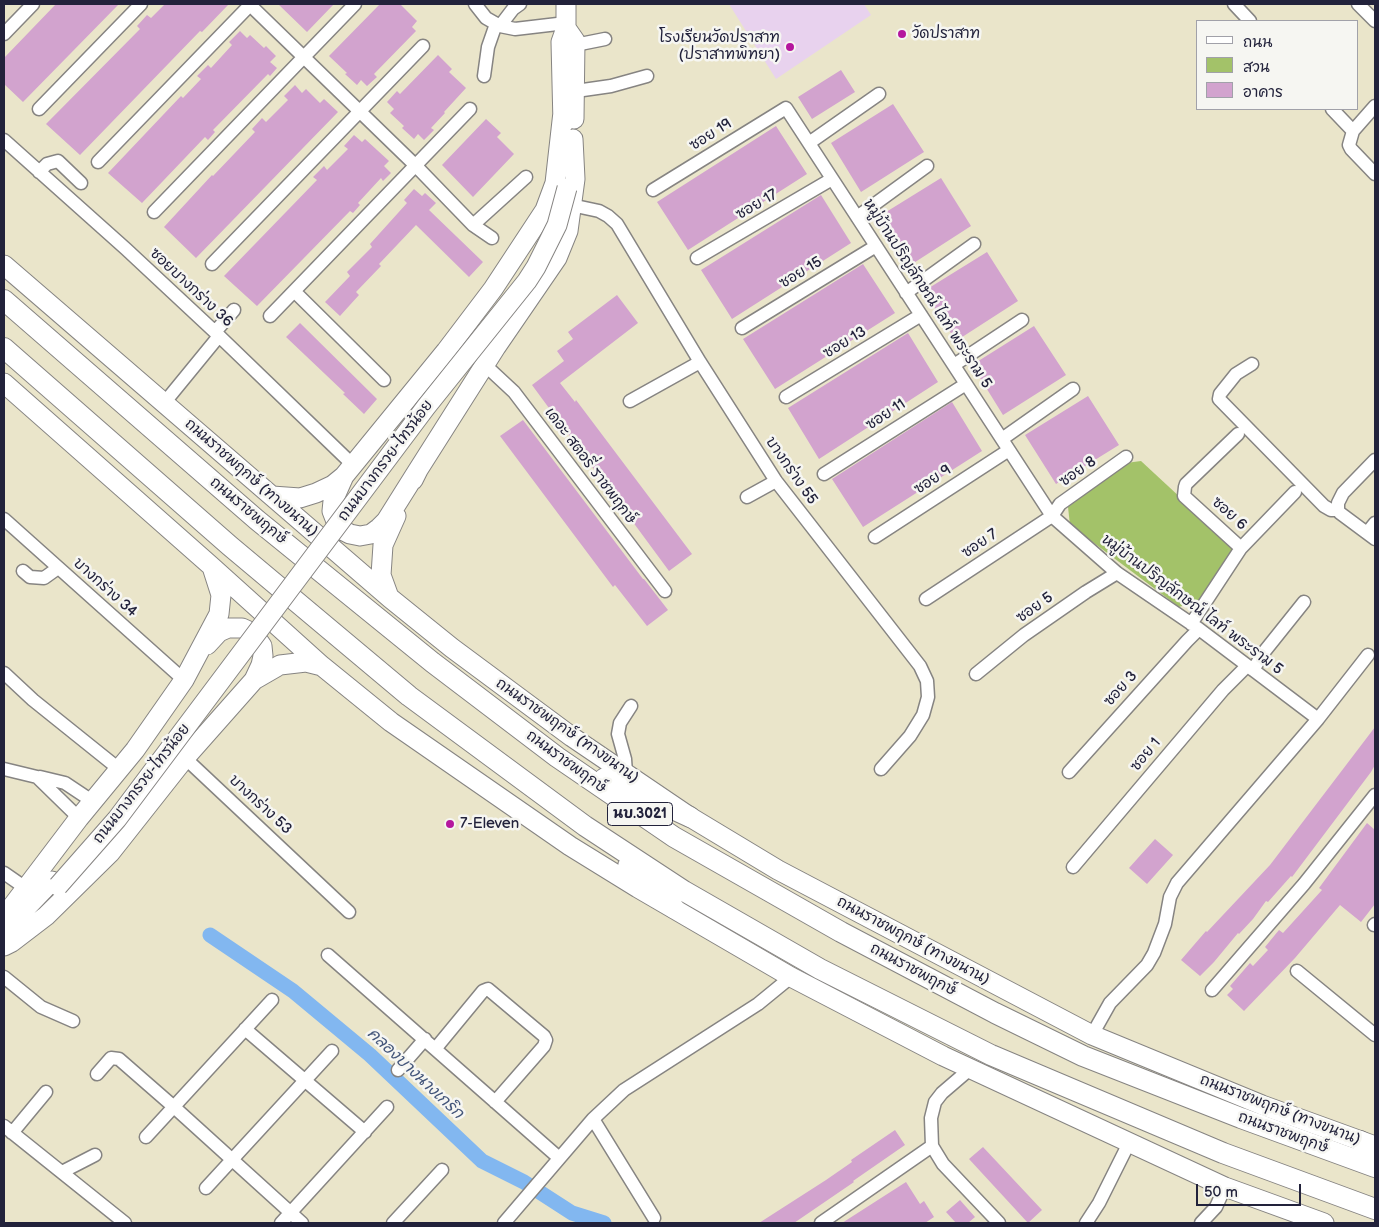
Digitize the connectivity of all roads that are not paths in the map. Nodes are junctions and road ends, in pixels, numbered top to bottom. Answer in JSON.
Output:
{"nodes":[{"id":1,"x":33,"y":4,"type":"edge"},
{"id":2,"x":141,"y":4,"type":"edge"},
{"id":3,"x":250,"y":4,"type":"edge"},
{"id":4,"x":355,"y":4,"type":"edge"},
{"id":5,"x":475,"y":4,"type":"edge"},
{"id":6,"x":520,"y":4,"type":"edge"},
{"id":7,"x":566,"y":4,"type":"edge"},
{"id":8,"x":1234,"y":4,"type":"edge"},
{"id":9,"x":1358,"y":4,"type":"edge"},
{"id":10,"x":1249,"y":20,"type":"edge"},
{"id":11,"x":1375,"y":21,"type":"edge"},
{"id":12,"x":498,"y":25,"type":"junction"},
{"id":13,"x":569,"y":32,"type":"junction"},
{"id":14,"x":4,"y":34,"type":"edge"},
{"id":15,"x":605,"y":39,"type":"dead end"},
{"id":16,"x":423,"y":46,"type":"dead end"},
{"id":17,"x":304,"y":57,"type":"junction"},
{"id":18,"x":484,"y":76,"type":"dead end"},
{"id":19,"x":647,"y":76,"type":"dead end"},
{"id":20,"x":576,"y":91,"type":"junction"},
{"id":21,"x":879,"y":94,"type":"dead end"},
{"id":22,"x":1375,"y":106,"type":"edge"},
{"id":23,"x":786,"y":108,"type":"joint"},
{"id":24,"x":39,"y":109,"type":"dead end"},
{"id":25,"x":470,"y":109,"type":"dead end"},
{"id":26,"x":1333,"y":110,"type":"edge"},
{"id":27,"x":360,"y":111,"type":"junction"},
{"id":28,"x":563,"y":112,"type":"junction"},
{"id":29,"x":1353,"y":131,"type":"junction"},
{"id":30,"x":4,"y":140,"type":"edge"},
{"id":31,"x":809,"y":143,"type":"junction"},
{"id":32,"x":98,"y":162,"type":"dead end"},
{"id":33,"x":415,"y":165,"type":"junction"},
{"id":34,"x":927,"y":166,"type":"dead end"},
{"id":35,"x":39,"y":172,"type":"junction"},
{"id":36,"x":1375,"y":174,"type":"edge"},
{"id":37,"x":526,"y":176,"type":"dead end"},
{"id":38,"x":832,"y":179,"type":"junction"},
{"id":39,"x":81,"y":183,"type":"dead end"},
{"id":40,"x":653,"y":190,"type":"dead end"},
{"id":41,"x":566,"y":193,"type":"junction"},
{"id":42,"x":154,"y":212,"type":"dead end"},
{"id":43,"x":857,"y":217,"type":"junction"},
{"id":44,"x":474,"y":225,"type":"junction"},
{"id":45,"x":492,"y":238,"type":"dead end"},
{"id":46,"x":974,"y":244,"type":"dead end"},
{"id":47,"x":876,"y":246,"type":"junction"},
{"id":48,"x":697,"y":258,"type":"dead end"},
{"id":49,"x":212,"y":264,"type":"dead end"},
{"id":50,"x":4,"y":265,"type":"edge"},
{"id":51,"x":294,"y":291,"type":"junction"},
{"id":52,"x":906,"y":292,"type":"junction"},
{"id":53,"x":4,"y":300,"type":"edge"},
{"id":54,"x":234,"y":310,"type":"dead end"},
{"id":55,"x":270,"y":316,"type":"dead end"},
{"id":56,"x":921,"y":316,"type":"junction"},
{"id":57,"x":1022,"y":320,"type":"dead end"},
{"id":58,"x":742,"y":328,"type":"dead end"},
{"id":59,"x":217,"y":334,"type":"junction"},
{"id":60,"x":4,"y":348,"type":"edge"},
{"id":61,"x":700,"y":362,"type":"junction"},
{"id":62,"x":1252,"y":364,"type":"dead end"},
{"id":63,"x":485,"y":365,"type":"junction"},
{"id":64,"x":954,"y":365,"type":"junction"},
{"id":65,"x":384,"y":380,"type":"dead end"},
{"id":66,"x":4,"y":383,"type":"edge"},
{"id":67,"x":966,"y":384,"type":"junction"},
{"id":68,"x":1073,"y":389,"type":"dead end"},
{"id":69,"x":786,"y":397,"type":"dead end"},
{"id":70,"x":630,"y":401,"type":"dead end"},
{"id":71,"x":165,"y":402,"type":"junction"},
{"id":72,"x":1238,"y":434,"type":"dead end"},
{"id":73,"x":1002,"y":438,"type":"junction"},
{"id":74,"x":1009,"y":450,"type":"junction"},
{"id":75,"x":1126,"y":457,"type":"dead end"},
{"id":76,"x":1375,"y":460,"type":"edge"},
{"id":77,"x":348,"y":470,"type":"junction"},
{"id":78,"x":418,"y":470,"type":"junction"},
{"id":79,"x":824,"y":474,"type":"dead end"},
{"id":80,"x":776,"y":482,"type":"junction"},
{"id":81,"x":1295,"y":492,"type":"dead end"},
{"id":82,"x":272,"y":496,"type":"junction"},
{"id":83,"x":747,"y":497,"type":"dead end"},
{"id":84,"x":1338,"y":510,"type":"junction"},
{"id":85,"x":1052,"y":516,"type":"junction"},
{"id":86,"x":4,"y":519,"type":"edge"},
{"id":87,"x":1372,"y":531,"type":"edge"},
{"id":88,"x":874,"y":537,"type":"dead end"},
{"id":89,"x":1242,"y":548,"type":"junction"},
{"id":90,"x":210,"y":565,"type":"junction"},
{"id":91,"x":58,"y":568,"type":"junction"},
{"id":92,"x":23,"y":571,"type":"dead end"},
{"id":93,"x":1117,"y":573,"type":"junction"},
{"id":94,"x":665,"y":591,"type":"dead end"},
{"id":95,"x":390,"y":598,"type":"junction"},
{"id":96,"x":926,"y":599,"type":"dead end"},
{"id":97,"x":1304,"y":602,"type":"dead end"},
{"id":98,"x":1195,"y":626,"type":"junction"},
{"id":99,"x":200,"y":653,"type":"junction"},
{"id":100,"x":1368,"y":655,"type":"dead end"},
{"id":101,"x":322,"y":666,"type":"junction"},
{"id":102,"x":1250,"y":668,"type":"junction"},
{"id":103,"x":4,"y":673,"type":"edge"},
{"id":104,"x":976,"y":674,"type":"dead end"},
{"id":105,"x":184,"y":680,"type":"junction"},
{"id":106,"x":254,"y":680,"type":"junction"},
{"id":107,"x":631,"y":706,"type":"dead end"},
{"id":108,"x":1318,"y":719,"type":"junction"},
{"id":109,"x":557,"y":757,"type":"junction"},
{"id":110,"x":185,"y":758,"type":"junction"},
{"id":111,"x":4,"y":769,"type":"edge"},
{"id":112,"x":119,"y":769,"type":"junction"},
{"id":113,"x":881,"y":769,"type":"dead end"},
{"id":114,"x":1069,"y":772,"type":"dead end"},
{"id":115,"x":626,"y":773,"type":"junction"},
{"id":116,"x":37,"y":777,"type":"junction"},
{"id":117,"x":1375,"y":795,"type":"edge"},
{"id":118,"x":92,"y":801,"type":"junction"},
{"id":119,"x":1371,"y":810,"type":"edge"},
{"id":120,"x":690,"y":817,"type":"junction"},
{"id":121,"x":79,"y":818,"type":"junction"},
{"id":122,"x":585,"y":826,"type":"junction"},
{"id":123,"x":1073,"y":867,"type":"dead end"},
{"id":124,"x":4,"y":873,"type":"edge"},
{"id":125,"x":55,"y":883,"type":"junction"},
{"id":126,"x":26,"y":889,"type":"junction"},
{"id":127,"x":674,"y":908,"type":"junction"},
{"id":128,"x":349,"y":912,"type":"dead end"},
{"id":129,"x":4,"y":917,"type":"edge"},
{"id":130,"x":4,"y":931,"type":"edge"},
{"id":131,"x":4,"y":941,"type":"edge"},
{"id":132,"x":4,"y":946,"type":"edge"},
{"id":133,"x":328,"y":955,"type":"dead end"},
{"id":134,"x":1297,"y":971,"type":"dead end"},
{"id":135,"x":792,"y":977,"type":"junction"},
{"id":136,"x":4,"y":978,"type":"edge"},
{"id":137,"x":1212,"y":990,"type":"dead end"},
{"id":138,"x":272,"y":1000,"type":"dead end"},
{"id":139,"x":73,"y":1021,"type":"dead end"},
{"id":140,"x":245,"y":1029,"type":"junction"},
{"id":141,"x":1092,"y":1035,"type":"junction"},
{"id":142,"x":1375,"y":1035,"type":"edge"},
{"id":143,"x":425,"y":1039,"type":"junction"},
{"id":144,"x":436,"y":1048,"type":"junction"},
{"id":145,"x":332,"y":1051,"type":"dead end"},
{"id":146,"x":970,"y":1069,"type":"junction"},
{"id":147,"x":398,"y":1070,"type":"dead end"},
{"id":148,"x":97,"y":1074,"type":"dead end"},
{"id":149,"x":305,"y":1080,"type":"junction"},
{"id":150,"x":46,"y":1092,"type":"dead end"},
{"id":151,"x":495,"y":1102,"type":"junction"},
{"id":152,"x":174,"y":1107,"type":"junction"},
{"id":153,"x":387,"y":1107,"type":"dead end"},
{"id":154,"x":592,"y":1119,"type":"junction"},
{"id":155,"x":8,"y":1129,"type":"edge"},
{"id":156,"x":365,"y":1132,"type":"junction"},
{"id":157,"x":146,"y":1137,"type":"dead end"},
{"id":158,"x":1129,"y":1143,"type":"junction"},
{"id":159,"x":1370,"y":1145,"type":"edge"},
{"id":160,"x":932,"y":1146,"type":"junction"},
{"id":161,"x":95,"y":1155,"type":"dead end"},
{"id":162,"x":558,"y":1157,"type":"junction"},
{"id":163,"x":232,"y":1160,"type":"junction"},
{"id":164,"x":1375,"y":1167,"type":"edge"},
{"id":165,"x":442,"y":1170,"type":"dead end"},
{"id":166,"x":62,"y":1172,"type":"junction"},
{"id":167,"x":1225,"y":1187,"type":"junction"},
{"id":168,"x":206,"y":1188,"type":"dead end"},
{"id":169,"x":1375,"y":1209,"type":"edge"},
{"id":170,"x":291,"y":1213,"type":"junction"},
{"id":171,"x":654,"y":1218,"type":"dead end"},
{"id":172,"x":125,"y":1223,"type":"edge"},
{"id":173,"x":281,"y":1223,"type":"edge"},
{"id":174,"x":302,"y":1223,"type":"edge"},
{"id":175,"x":393,"y":1223,"type":"edge"},
{"id":176,"x":504,"y":1223,"type":"edge"},
{"id":177,"x":821,"y":1223,"type":"edge"},
{"id":178,"x":999,"y":1223,"type":"edge"},
{"id":179,"x":1086,"y":1223,"type":"edge"},
{"id":180,"x":1201,"y":1223,"type":"edge"},
{"id":181,"x":1324,"y":1223,"type":"edge"}],
"edges":[{"from":1,"to":14,"type":"street"},
{"from":2,"to":24,"type":"street"},
{"from":3,"to":17,"type":"street"},
{"from":3,"to":32,"type":"street"},
{"from":4,"to":17,"type":"street"},
{"from":5,"to":12,"type":"street"},
{"from":6,"to":12,"type":"street"},
{"from":7,"to":13,"type":"main road","name":"ถนนบางกรวย-ไทรน้อย"},
{"from":8,"to":10,"type":"street"},
{"from":9,"to":11,"type":"street"},
{"from":12,"to":13,"type":"street"},
{"from":12,"to":18,"type":"street"},
{"from":13,"to":15,"type":"street"},
{"from":13,"to":20,"type":"main road","name":"ถนนบางกรวย-ไทรน้อย"},
{"from":13,"to":28,"type":"main road","name":"ถนนบางกรวย-ไทรน้อย"},
{"from":16,"to":27,"type":"street"},
{"from":17,"to":27,"type":"street"},
{"from":17,"to":42,"type":"street"},
{"from":19,"to":20,"type":"street"},
{"from":20,"to":41,"type":"main road","name":"ถนนบางกรวย-ไทรน้อย"},
{"from":21,"to":31,"type":"street"},
{"from":22,"to":29,"type":"street"},
{"from":23,"to":31,"type":"street","name":"หมู่บ้านปริญลักษณ์ ไลท์ พระราม 5"},
{"from":23,"to":40,"type":"street","name":"ซอย 19"},
{"from":25,"to":33,"type":"street"},
{"from":26,"to":29,"type":"street"},
{"from":27,"to":33,"type":"street"},
{"from":27,"to":49,"type":"street"},
{"from":28,"to":41,"type":"main road","name":"ถนนบางกรวย-ไทรน้อย"},
{"from":28,"to":77,"type":"main road"},
{"from":29,"to":36,"type":"street"},
{"from":30,"to":35,"type":"street","name":"ซอยบางกร่าง 36"},
{"from":31,"to":38,"type":"street","name":"หมู่บ้านปริญลักษณ์ ไลท์ พระราม 5"},
{"from":33,"to":44,"type":"street"},
{"from":33,"to":51,"type":"street"},
{"from":34,"to":43,"type":"street"},
{"from":35,"to":39,"type":"street"},
{"from":35,"to":59,"type":"street","name":"ซอยบางกร่าง 36"},
{"from":37,"to":44,"type":"street"},
{"from":38,"to":43,"type":"street","name":"หมู่บ้านปริญลักษณ์ ไลท์ พระราม 5"},
{"from":38,"to":48,"type":"street","name":"ซอย 17"},
{"from":41,"to":61,"type":"street","name":"บางกร่าง 55"},
{"from":41,"to":63,"type":"main road"},
{"from":41,"to":125,"type":"main road","name":"ถนนบางกรวย-ไทรน้อย","bridge":true},
{"from":43,"to":47,"type":"street","name":"หมู่บ้านปริญลักษณ์ ไลท์ พระราม 5"},
{"from":44,"to":45,"type":"street"},
{"from":46,"to":52,"type":"street"},
{"from":47,"to":52,"type":"street","name":"หมู่บ้านปริญลักษณ์ ไลท์ พระราม 5"},
{"from":47,"to":58,"type":"street","name":"ซอย 15"},
{"from":50,"to":71,"type":"main road","name":"ถนนราชพฤกษ์ (ทางขนาน)","number":"นบ.3021"},
{"from":51,"to":55,"type":"street"},
{"from":51,"to":65,"type":"street"},
{"from":52,"to":56,"type":"street","name":"หมู่บ้านปริญลักษณ์ ไลท์ พระราม 5"},
{"from":53,"to":109,"type":"main road","name":"ถนนราชพฤกษ์","number":"นบ.3021"},
{"from":54,"to":59,"type":"street"},
{"from":56,"to":64,"type":"street","name":"หมู่บ้านปริญลักษณ์ ไลท์ พระราม 5"},
{"from":56,"to":69,"type":"street","name":"ซอย 13"},
{"from":57,"to":64,"type":"street"},
{"from":59,"to":71,"type":"street"},
{"from":59,"to":77,"type":"street","name":"ซอยบางกร่าง 36"},
{"from":60,"to":122,"type":"main road","number":"นบ.3021"},
{"from":61,"to":70,"type":"street"},
{"from":61,"to":80,"type":"street","name":"บางกร่าง 55"},
{"from":62,"to":84,"type":"street"},
{"from":63,"to":78,"type":"main road"},
{"from":63,"to":94,"type":"street","name":"เดอะ สตอรี่ ราชพฤกษ์"},
{"from":64,"to":67,"type":"street","name":"หมู่บ้านปริญลักษณ์ ไลท์ พระราม 5"},
{"from":66,"to":90,"type":"main road"},
{"from":67,"to":73,"type":"street","name":"หมู่บ้านปริญลักษณ์ ไลท์ พระราม 5"},
{"from":67,"to":79,"type":"street","name":"ซอย 11"},
{"from":68,"to":73,"type":"street"},
{"from":71,"to":82,"type":"main road","name":"ถนนราชพฤกษ์ (ทางขนาน)","number":"นบ.3021"},
{"from":72,"to":89,"type":"street","name":"ซอย 6"},
{"from":73,"to":74,"type":"street","name":"หมู่บ้านปริญลักษณ์ ไลท์ พระราม 5"},
{"from":74,"to":85,"type":"street","name":"หมู่บ้านปริญลักษณ์ ไลท์ พระราม 5"},
{"from":74,"to":88,"type":"street","name":"ซอย 9"},
{"from":75,"to":85,"type":"street","name":"ซอย 8"},
{"from":76,"to":84,"type":"street"},
{"from":77,"to":78,"type":"main road"},
{"from":77,"to":82,"type":"main road"},
{"from":78,"to":95,"type":"main road"},
{"from":80,"to":83,"type":"street"},
{"from":80,"to":113,"type":"street","name":"บางกร่าง 55"},
{"from":81,"to":89,"type":"street"},
{"from":82,"to":95,"type":"main road","name":"ถนนราชพฤกษ์ (ทางขนาน)","number":"นบ.3021"},
{"from":84,"to":87,"type":"street"},
{"from":85,"to":93,"type":"street","name":"หมู่บ้านปริญลักษณ์ ไลท์ พระราม 5"},
{"from":85,"to":96,"type":"street","name":"ซอย 7"},
{"from":86,"to":91,"type":"street","name":"บางกร่าง 34"},
{"from":89,"to":98,"type":"street","name":"ซอย 6"},
{"from":90,"to":99,"type":"main road"},
{"from":90,"to":101,"type":"main road"},
{"from":91,"to":92,"type":"street"},
{"from":91,"to":105,"type":"street","name":"บางกร่าง 34"},
{"from":93,"to":98,"type":"street","name":"หมู่บ้านปริญลักษณ์ ไลท์ พระราม 5"},
{"from":93,"to":104,"type":"street","name":"ซอย 5"},
{"from":95,"to":115,"type":"main road","name":"ถนนราชพฤกษ์ (ทางขนาน)","number":"นบ.3021"},
{"from":97,"to":102,"type":"street","name":"ซอย 1"},
{"from":98,"to":102,"type":"street","name":"หมู่บ้านปริญลักษณ์ ไลท์ พระราม 5"},
{"from":98,"to":114,"type":"street","name":"ซอย 3"},
{"from":99,"to":105,"type":"main road"},
{"from":99,"to":106,"type":"main road"},
{"from":100,"to":108,"type":"street"},
{"from":101,"to":106,"type":"main road"},
{"from":101,"to":127,"type":"main road"},
{"from":102,"to":108,"type":"street","name":"หมู่บ้านปริญลักษณ์ ไลท์ พระราม 5"},
{"from":102,"to":123,"type":"street","name":"ซอย 1"},
{"from":103,"to":112,"type":"street"},
{"from":105,"to":112,"type":"main road"},
{"from":106,"to":110,"type":"main road"},
{"from":107,"to":115,"type":"street"},
{"from":108,"to":141,"type":"street"},
{"from":109,"to":120,"type":"main road"},
{"from":109,"to":164,"type":"main road","name":"ถนนราชพฤกษ์","number":"นบ.3021"},
{"from":110,"to":128,"type":"street","name":"บางกร่าง 53"},
{"from":110,"to":132,"type":"main road"},
{"from":111,"to":116,"type":"street"},
{"from":112,"to":118,"type":"main road"},
{"from":115,"to":120,"type":"main road","name":"ถนนราชพฤกษ์ (ทางขนาน)","number":"นบ.3021"},
{"from":116,"to":118,"type":"street"},
{"from":116,"to":121,"type":"street"},
{"from":117,"to":119,"type":"street"},
{"from":118,"to":121,"type":"main road"},
{"from":119,"to":137,"type":"street"},
{"from":120,"to":141,"type":"main road","name":"ถนนราชพฤกษ์ (ทางขนาน)","number":"นบ.3021"},
{"from":121,"to":126,"type":"main road"},
{"from":122,"to":127,"type":"main road"},
{"from":122,"to":169,"type":"main road","number":"นบ.3021"},
{"from":124,"to":126,"type":"street"},
{"from":125,"to":130,"type":"main road","name":"ถนนบางกรวย-ไทรน้อย"},
{"from":125,"to":131,"type":"main road","name":"ถนนบางกรวย-ไทรน้อย"},
{"from":126,"to":129,"type":"main road"},
{"from":127,"to":135,"type":"main road"},
{"from":133,"to":143,"type":"street"},
{"from":134,"to":142,"type":"street"},
{"from":135,"to":146,"type":"main road"},
{"from":135,"to":154,"type":"street"},
{"from":136,"to":139,"type":"street"},
{"from":138,"to":140,"type":"street"},
{"from":140,"to":149,"type":"street"},
{"from":140,"to":152,"type":"street"},
{"from":141,"to":159,"type":"main road","name":"ถนนราชพฤกษ์ (ทางขนาน)","number":"นบ.3021"},
{"from":143,"to":144,"type":"street"},
{"from":143,"to":147,"type":"street"},
{"from":144,"to":151,"type":"street"},
{"from":144,"to":151,"type":"street"},
{"from":145,"to":149,"type":"street"},
{"from":146,"to":158,"type":"main road"},
{"from":146,"to":160,"type":"street"},
{"from":148,"to":152,"type":"street"},
{"from":149,"to":156,"type":"street"},
{"from":149,"to":163,"type":"street"},
{"from":150,"to":155,"type":"street"},
{"from":151,"to":162,"type":"street"},
{"from":152,"to":157,"type":"street"},
{"from":152,"to":163,"type":"street"},
{"from":153,"to":156,"type":"street"},
{"from":154,"to":162,"type":"street"},
{"from":154,"to":171,"type":"street"},
{"from":155,"to":166,"type":"street"},
{"from":156,"to":170,"type":"street"},
{"from":158,"to":167,"type":"main road"},
{"from":158,"to":179,"type":"street"},
{"from":160,"to":177,"type":"street"},
{"from":160,"to":178,"type":"street"},
{"from":161,"to":166,"type":"street"},
{"from":162,"to":176,"type":"street"},
{"from":163,"to":168,"type":"street"},
{"from":163,"to":170,"type":"street"},
{"from":165,"to":175,"type":"street"},
{"from":166,"to":172,"type":"street"},
{"from":167,"to":180,"type":"street"},
{"from":167,"to":181,"type":"main road"},
{"from":170,"to":173,"type":"street"},
{"from":170,"to":174,"type":"street"}]}
